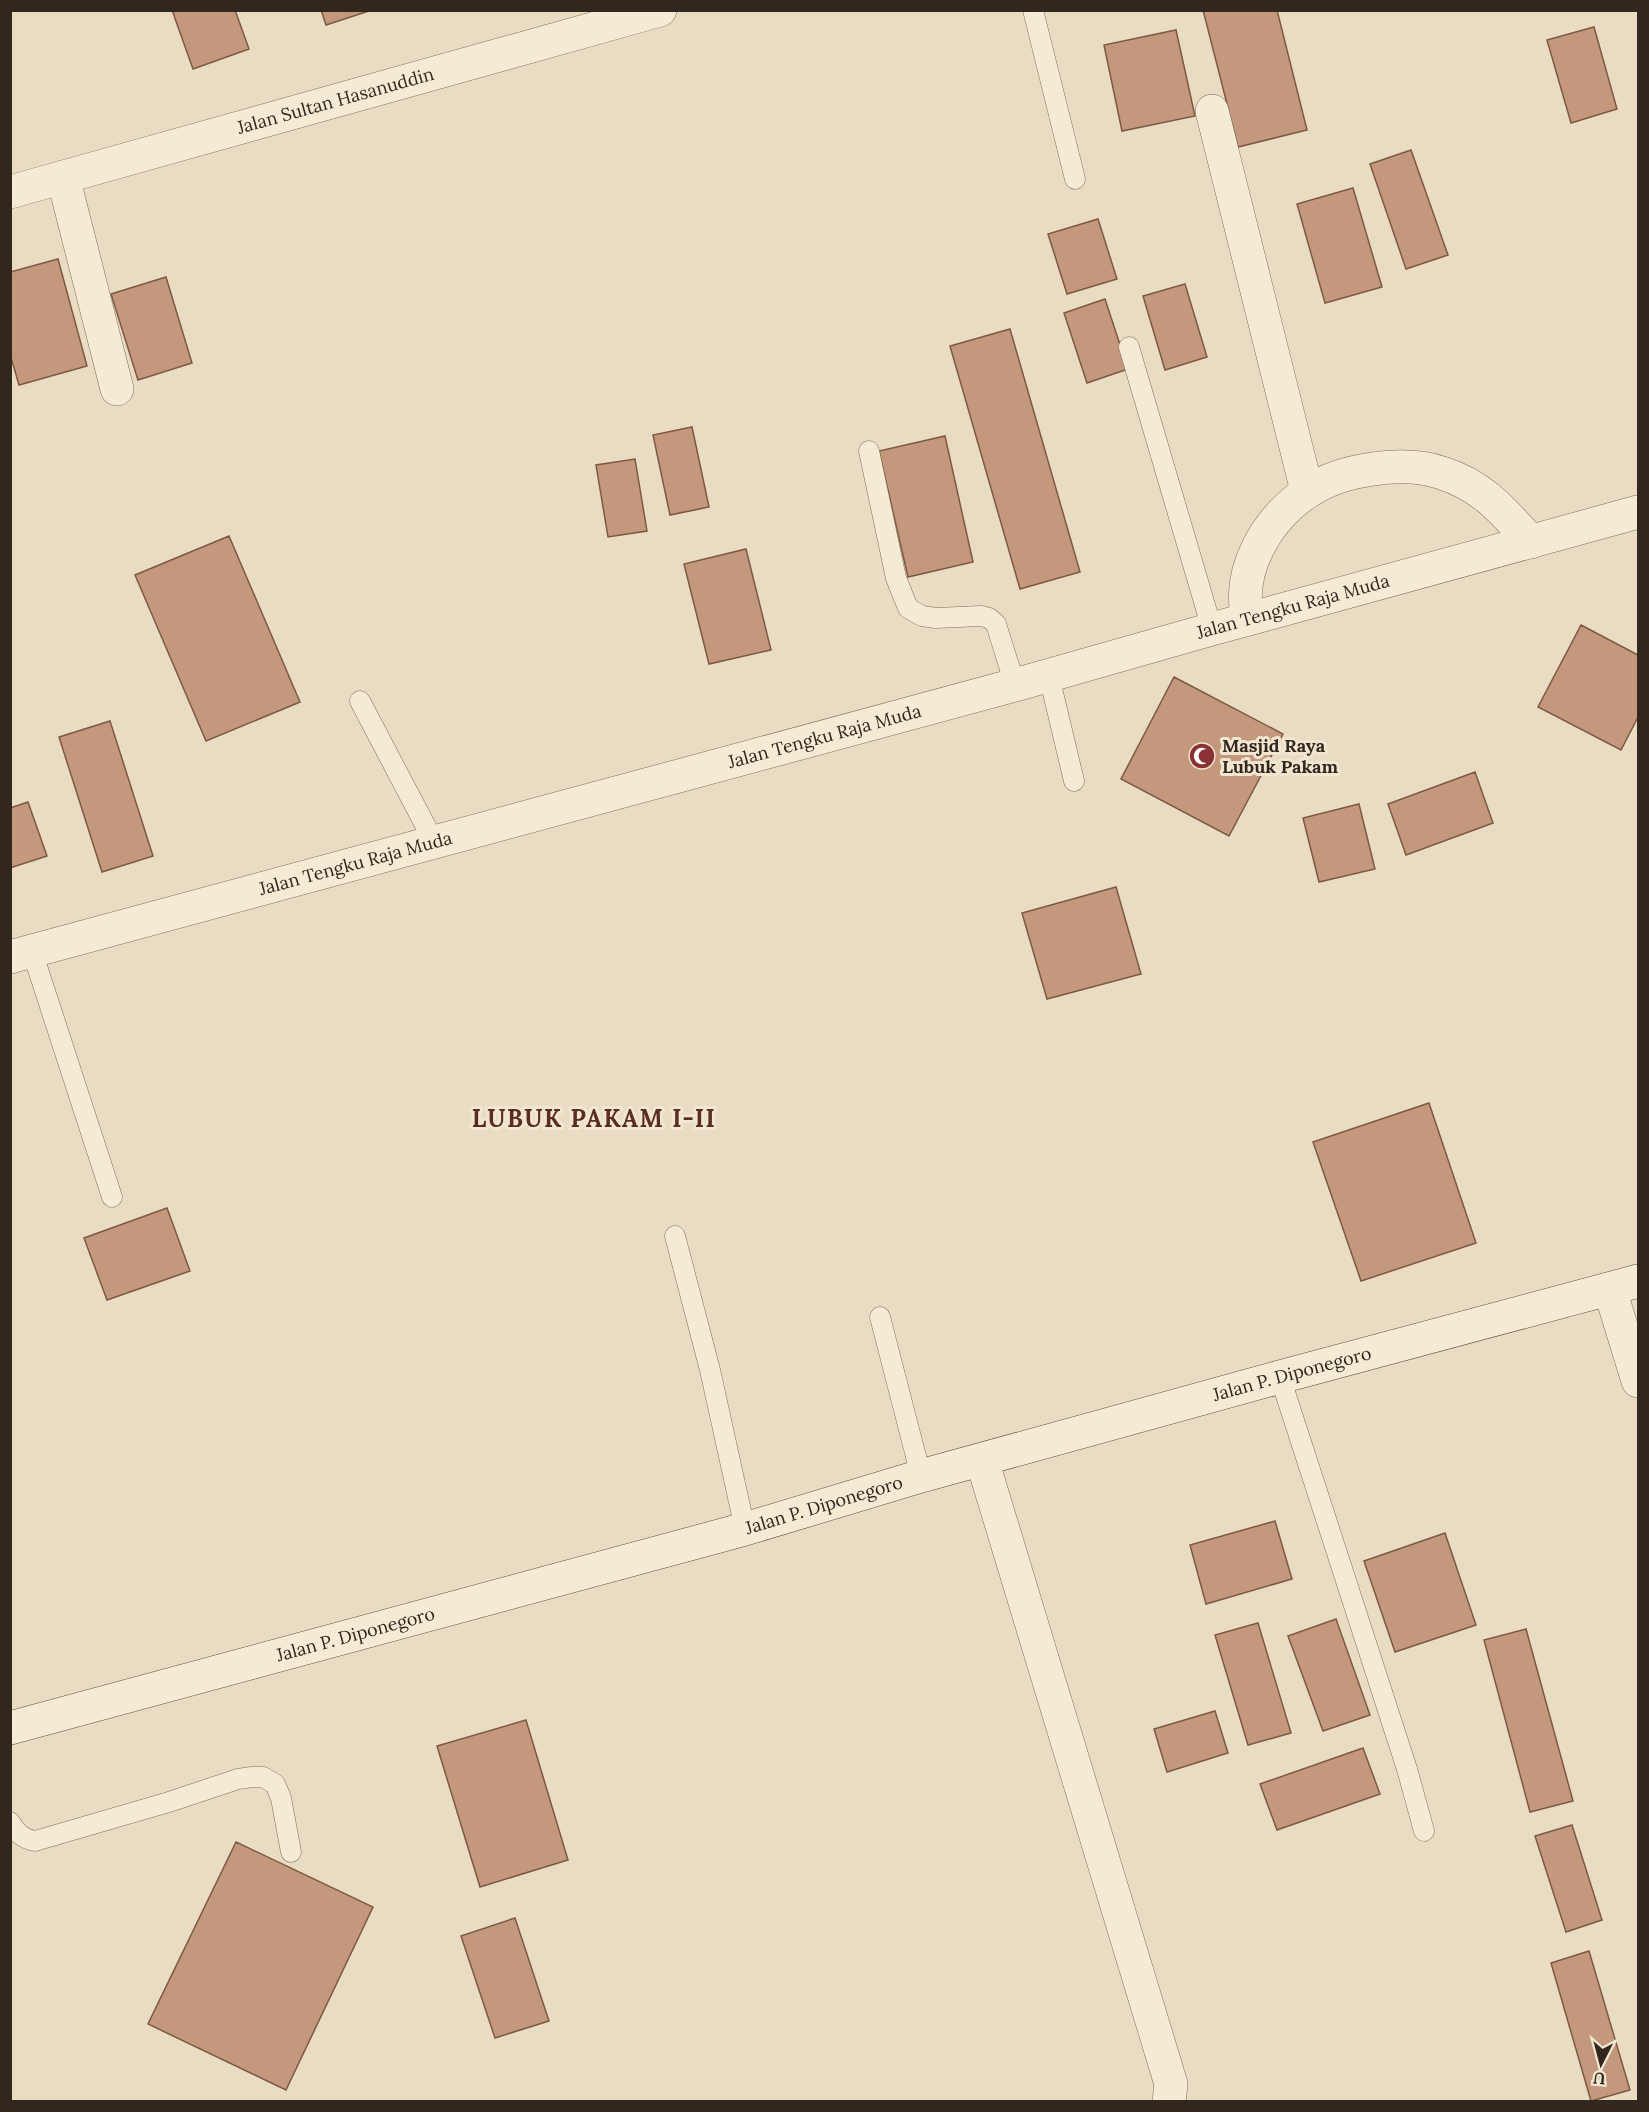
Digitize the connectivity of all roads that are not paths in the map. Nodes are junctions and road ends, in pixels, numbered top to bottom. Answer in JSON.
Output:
{"nodes":[{"id":1,"x":660,"y":10,"type":"edge"},
{"id":2,"x":1033,"y":10,"type":"edge"},
{"id":3,"x":1212,"y":111,"type":"dead end"},
{"id":4,"x":63,"y":177,"type":"junction"},
{"id":5,"x":1075,"y":179,"type":"dead end"},
{"id":6,"x":10,"y":192,"type":"edge"},
{"id":7,"x":1130,"y":347,"type":"dead end"},
{"id":8,"x":117,"y":389,"type":"dead end"},
{"id":9,"x":869,"y":451,"type":"dead end"},
{"id":10,"x":1307,"y":491,"type":"junction"},
{"id":11,"x":1638,"y":512,"type":"edge"},
{"id":12,"x":1531,"y":542,"type":"junction"},
{"id":13,"x":1248,"y":619,"type":"junction"},
{"id":14,"x":1212,"y":629,"type":"junction"},
{"id":15,"x":1049,"y":676,"type":"junction"},
{"id":16,"x":1015,"y":685,"type":"junction"},
{"id":17,"x":360,"y":700,"type":"dead end"},
{"id":18,"x":1074,"y":781,"type":"dead end"},
{"id":19,"x":434,"y":842,"type":"junction"},
{"id":20,"x":21,"y":954,"type":"edge"},
{"id":21,"x":112,"y":1197,"type":"dead end"},
{"id":22,"x":675,"y":1236,"type":"dead end"},
{"id":23,"x":1624,"y":1286,"type":"edge"},
{"id":24,"x":880,"y":1317,"type":"dead end"},
{"id":25,"x":1280,"y":1377,"type":"junction"},
{"id":26,"x":1638,"y":1381,"type":"edge"},
{"id":27,"x":982,"y":1460,"type":"junction"},
{"id":28,"x":921,"y":1476,"type":"junction"},
{"id":29,"x":745,"y":1528,"type":"junction"},
{"id":30,"x":10,"y":1728,"type":"edge"},
{"id":31,"x":10,"y":1822,"type":"edge"},
{"id":32,"x":1424,"y":1831,"type":"dead end"},
{"id":33,"x":291,"y":1852,"type":"dead end"},
{"id":34,"x":1170,"y":2102,"type":"edge"}],
"edges":[{"from":1,"to":4,"type":"street","name":"Jalan Sultan Hasanuddin"},
{"from":2,"to":5,"type":"lane"},
{"from":3,"to":10,"type":"street"},
{"from":4,"to":6,"type":"street","name":"Jalan Sultan Hasanuddin"},
{"from":4,"to":8,"type":"street"},
{"from":7,"to":14,"type":"lane"},
{"from":9,"to":16,"type":"lane"},
{"from":10,"to":12,"type":"street"},
{"from":10,"to":13,"type":"street"},
{"from":11,"to":12,"type":"street","name":"Jalan Tengku Raja Muda"},
{"from":12,"to":13,"type":"street","name":"Jalan Tengku Raja Muda"},
{"from":13,"to":14,"type":"street","name":"Jalan Tengku Raja Muda"},
{"from":14,"to":15,"type":"street","name":"Jalan Tengku Raja Muda"},
{"from":15,"to":16,"type":"street","name":"Jalan Tengku Raja Muda"},
{"from":15,"to":18,"type":"lane"},
{"from":16,"to":19,"type":"street","name":"Jalan Tengku Raja Muda"},
{"from":17,"to":19,"type":"lane"},
{"from":19,"to":20,"type":"street","name":"Jalan Tengku Raja Muda"},
{"from":20,"to":21,"type":"lane"},
{"from":22,"to":29,"type":"lane"},
{"from":23,"to":25,"type":"street","name":"Jalan P. Diponegoro"},
{"from":23,"to":26,"type":"street"},
{"from":24,"to":28,"type":"lane"},
{"from":25,"to":27,"type":"street","name":"Jalan P. Diponegoro"},
{"from":25,"to":32,"type":"lane"},
{"from":27,"to":28,"type":"street","name":"Jalan P. Diponegoro"},
{"from":27,"to":34,"type":"street"},
{"from":28,"to":29,"type":"street","name":"Jalan P. Diponegoro"},
{"from":29,"to":30,"type":"street","name":"Jalan P. Diponegoro"},
{"from":31,"to":33,"type":"lane"}]}
